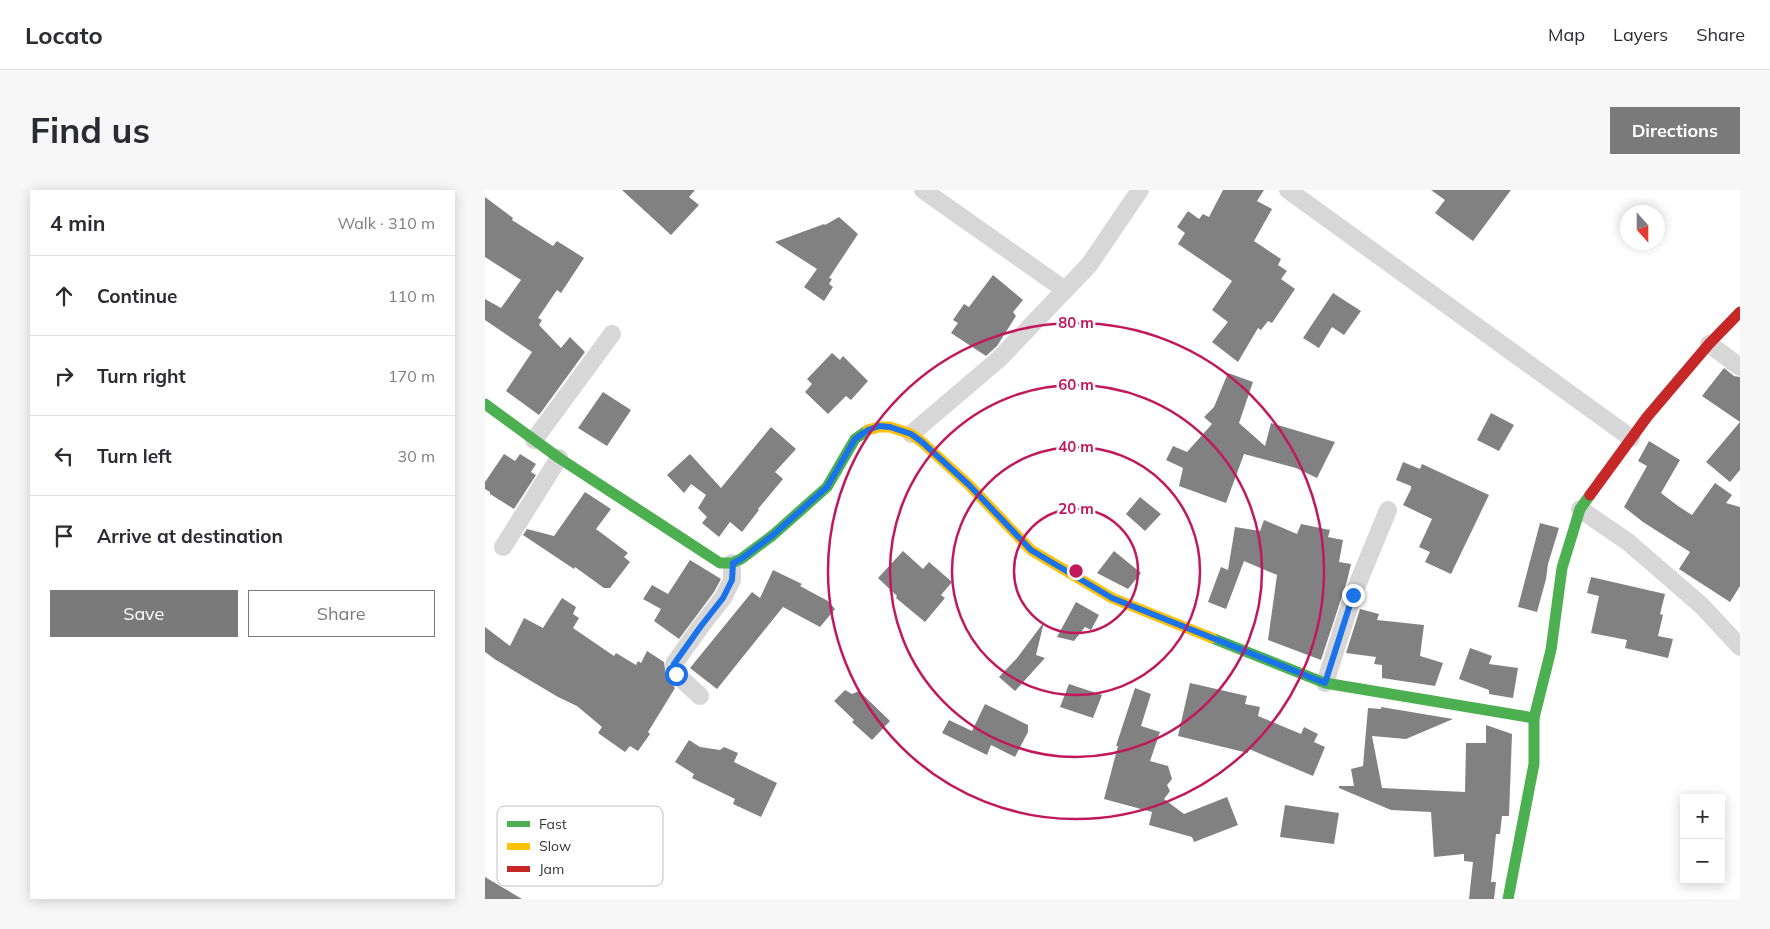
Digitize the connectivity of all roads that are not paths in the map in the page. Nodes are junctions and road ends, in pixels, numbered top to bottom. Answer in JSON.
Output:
{"nodes":[{"id":1,"x":923,"y":190,"type":"edge"},
{"id":2,"x":1140,"y":190,"type":"edge"},
{"id":3,"x":1288,"y":190,"type":"edge"},
{"id":4,"x":1065,"y":290,"type":"junction"},
{"id":5,"x":1740,"y":312,"type":"edge"},
{"id":6,"x":612,"y":334,"type":"dead end"},
{"id":7,"x":1709,"y":344,"type":"junction"},
{"id":8,"x":1740,"y":367,"type":"edge"},
{"id":9,"x":485,"y":404,"type":"edge"},
{"id":10,"x":911,"y":434,"type":"junction"},
{"id":11,"x":1631,"y":438,"type":"junction"},
{"id":12,"x":534,"y":440,"type":"junction"},
{"id":13,"x":559,"y":458,"type":"junction"},
{"id":14,"x":1580,"y":509,"type":"junction"},
{"id":15,"x":1388,"y":510,"type":"dead end"},
{"id":16,"x":503,"y":547,"type":"dead end"},
{"id":17,"x":733,"y":563,"type":"junction"},
{"id":18,"x":1740,"y":646,"type":"edge"},
{"id":19,"x":1325,"y":683,"type":"junction"},
{"id":20,"x":700,"y":696,"type":"dead end"},
{"id":21,"x":1534,"y":718,"type":"junction"},
{"id":22,"x":1508,"y":899,"type":"edge"}],
"edges":[{"from":1,"to":4,"type":"street"},
{"from":2,"to":4,"type":"street"},
{"from":3,"to":11,"type":"street"},
{"from":4,"to":10,"type":"street"},
{"from":5,"to":7,"type":"street"},
{"from":6,"to":12,"type":"street"},
{"from":7,"to":8,"type":"street"},
{"from":7,"to":11,"type":"street"},
{"from":9,"to":12,"type":"street"},
{"from":10,"to":17,"type":"street"},
{"from":10,"to":19,"type":"street"},
{"from":11,"to":14,"type":"street"},
{"from":12,"to":13,"type":"street"},
{"from":13,"to":16,"type":"street"},
{"from":13,"to":17,"type":"street"},
{"from":14,"to":18,"type":"street"},
{"from":14,"to":21,"type":"street"},
{"from":15,"to":19,"type":"street"},
{"from":17,"to":20,"type":"street"},
{"from":19,"to":21,"type":"street"},
{"from":21,"to":22,"type":"street"}]}
